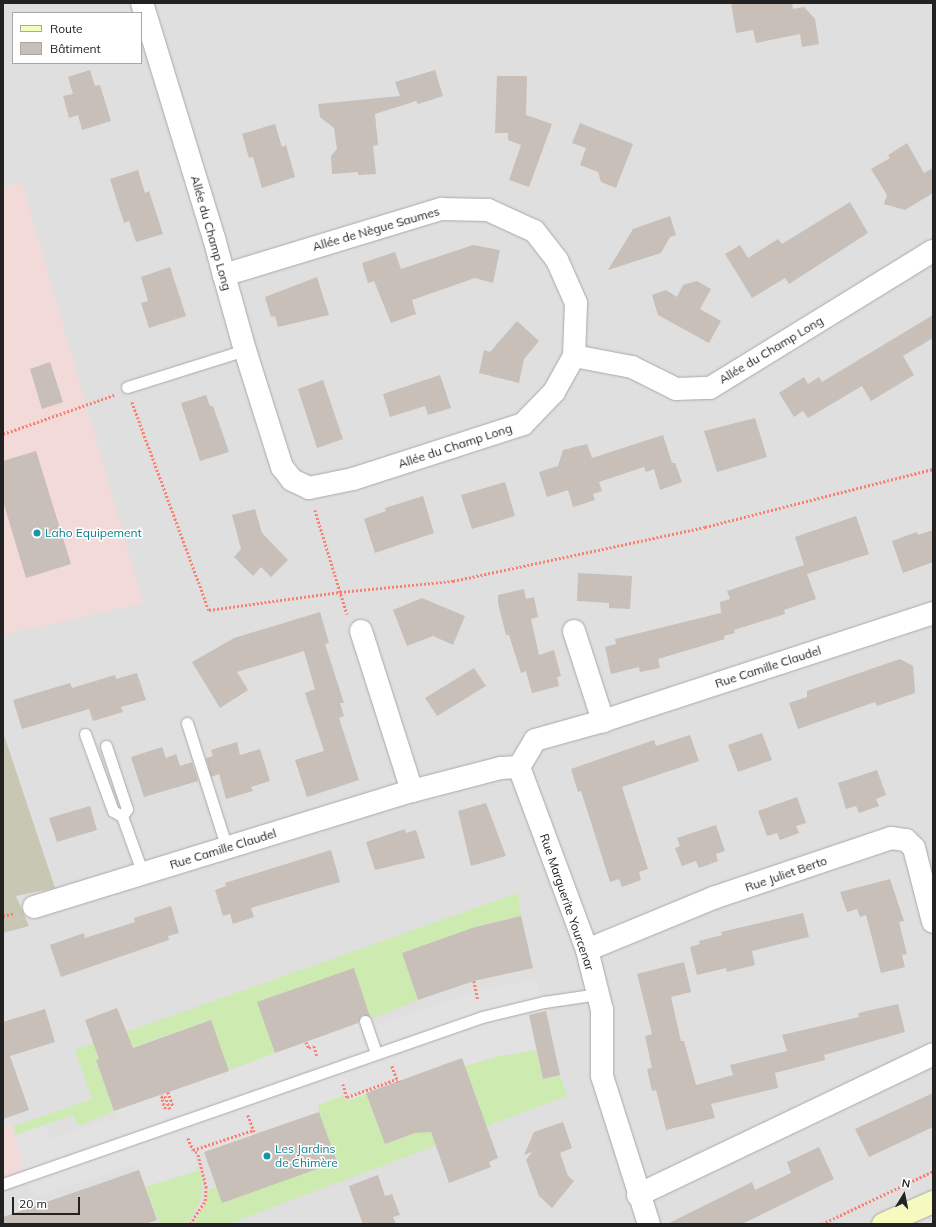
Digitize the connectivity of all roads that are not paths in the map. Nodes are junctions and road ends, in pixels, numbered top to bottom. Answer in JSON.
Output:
{"nodes":[{"id":1,"x":142,"y":3,"type":"edge"},
{"id":2,"x":933,"y":251,"type":"edge"},
{"id":3,"x":224,"y":275,"type":"junction"},
{"id":4,"x":245,"y":350,"type":"junction"},
{"id":5,"x":574,"y":356,"type":"junction"},
{"id":6,"x":126,"y":388,"type":"road end"},
{"id":7,"x":933,"y":613,"type":"edge"},
{"id":8,"x":361,"y":631,"type":"road end"},
{"id":9,"x":574,"y":631,"type":"dead end"},
{"id":10,"x":603,"y":721,"type":"junction"},
{"id":11,"x":187,"y":723,"type":"dead end"},
{"id":12,"x":85,"y":734,"type":"dead end"},
{"id":13,"x":106,"y":746,"type":"dead end"},
{"id":14,"x":518,"y":767,"type":"junction"},
{"id":15,"x":412,"y":791,"type":"junction"},
{"id":16,"x":122,"y":816,"type":"junction"},
{"id":17,"x":226,"y":848,"type":"junction"},
{"id":18,"x":143,"y":874,"type":"junction"},
{"id":19,"x":34,"y":907,"type":"dead end"},
{"id":20,"x":933,"y":922,"type":"edge"},
{"id":21,"x":587,"y":950,"type":"junction"},
{"id":22,"x":598,"y":994,"type":"junction"},
{"id":23,"x":365,"y":1021,"type":"dead end"},
{"id":24,"x":376,"y":1053,"type":"junction"},
{"id":25,"x":933,"y":1054,"type":"edge"},
{"id":26,"x":3,"y":1184,"type":"edge"},
{"id":27,"x":638,"y":1195,"type":"junction"},
{"id":28,"x":933,"y":1202,"type":"edge"},
{"id":29,"x":649,"y":1224,"type":"edge"},
{"id":30,"x":883,"y":1224,"type":"edge"}],
"edges":[{"from":1,"to":3,"type":"street","name":"Allée du Champ Long"},
{"from":2,"to":5,"type":"street","name":"Allée du Champ Long"},
{"from":3,"to":4,"type":"street","name":"Allée du Champ Long"},
{"from":3,"to":5,"type":"street","name":"Allée de Nègue Saumes"},
{"from":4,"to":5,"type":"street","name":"Allée du Champ Long"},
{"from":4,"to":6,"type":"lane"},
{"from":7,"to":10,"type":"street","name":"Rue Camille Claudel"},
{"from":8,"to":15,"type":"street"},
{"from":9,"to":10,"type":"street"},
{"from":10,"to":14,"type":"street","name":"Rue Camille Claudel"},
{"from":11,"to":17,"type":"lane"},
{"from":12,"to":16,"type":"lane"},
{"from":13,"to":16,"type":"lane"},
{"from":14,"to":15,"type":"street","name":"Rue Camille Claudel"},
{"from":14,"to":21,"type":"street","name":"Rue Marguerite Yourcenar"},
{"from":15,"to":17,"type":"street","name":"Rue Camille Claudel"},
{"from":16,"to":18,"type":"lane"},
{"from":17,"to":18,"type":"street","name":"Rue Camille Claudel"},
{"from":18,"to":19,"type":"street","name":"Rue Camille Claudel"},
{"from":20,"to":21,"type":"street","name":"Rue Juliet Berto"},
{"from":21,"to":22,"type":"street","name":"Rue Marguerite Yourcenar"},
{"from":22,"to":24,"type":"lane"},
{"from":22,"to":27,"type":"street","name":"Rue Marguerite Yourcenar"},
{"from":23,"to":24,"type":"lane"},
{"from":24,"to":26,"type":"lane"},
{"from":25,"to":27,"type":"street"},
{"from":27,"to":29,"type":"street","name":"Rue Marguerite Yourcenar"},
{"from":28,"to":30,"type":"street"}]}
